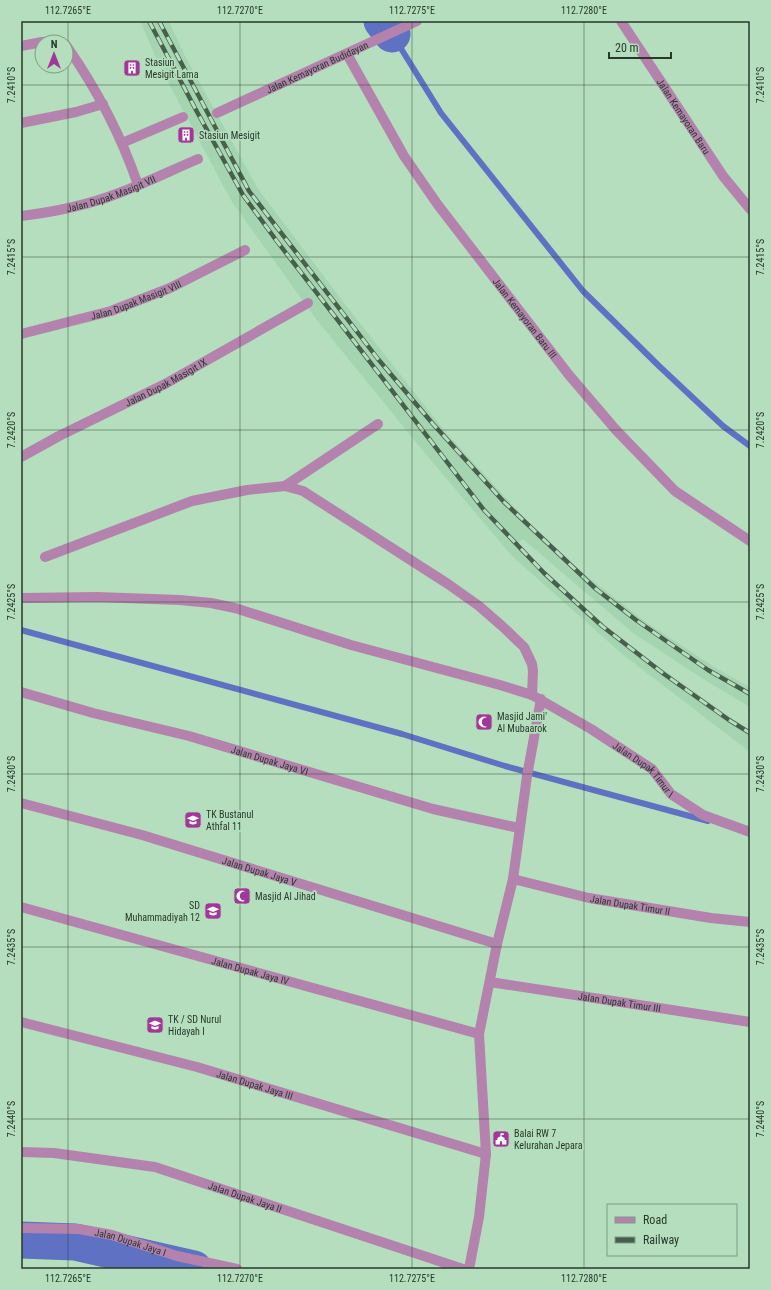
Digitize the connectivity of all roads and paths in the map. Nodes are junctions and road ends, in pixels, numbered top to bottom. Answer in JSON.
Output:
{"nodes":[{"id":1,"x":417,"y":21,"type":"edge"},
{"id":2,"x":621,"y":21,"type":"edge"},
{"id":3,"x":34,"y":44,"type":"edge"},
{"id":4,"x":21,"y":46,"type":"edge"},
{"id":5,"x":347,"y":54,"type":"junction"},
{"id":6,"x":74,"y":58,"type":"edge"},
{"id":7,"x":103,"y":104,"type":"junction"},
{"id":8,"x":217,"y":112,"type":"dead end"},
{"id":9,"x":183,"y":117,"type":"dead end"},
{"id":10,"x":21,"y":123,"type":"edge"},
{"id":11,"x":122,"y":142,"type":"junction"},
{"id":12,"x":198,"y":159,"type":"dead end"},
{"id":13,"x":138,"y":185,"type":"junction"},
{"id":14,"x":750,"y":209,"type":"edge"},
{"id":15,"x":21,"y":216,"type":"edge"},
{"id":16,"x":246,"y":250,"type":"dead end"},
{"id":17,"x":308,"y":304,"type":"dead end"},
{"id":18,"x":21,"y":334,"type":"edge"},
{"id":19,"x":378,"y":424,"type":"dead end"},
{"id":20,"x":21,"y":457,"type":"edge"},
{"id":21,"x":285,"y":486,"type":"junction"},
{"id":22,"x":750,"y":541,"type":"edge"},
{"id":23,"x":45,"y":557,"type":"dead end"},
{"id":24,"x":21,"y":598,"type":"edge"},
{"id":25,"x":21,"y":692,"type":"edge"},
{"id":26,"x":536,"y":697,"type":"junction"},
{"id":27,"x":21,"y":803,"type":"edge"},
{"id":28,"x":519,"y":828,"type":"junction"},
{"id":29,"x":750,"y":832,"type":"edge"},
{"id":30,"x":512,"y":879,"type":"junction"},
{"id":31,"x":21,"y":907,"type":"edge"},
{"id":32,"x":750,"y":922,"type":"edge"},
{"id":33,"x":497,"y":944,"type":"junction"},
{"id":34,"x":490,"y":982,"type":"junction"},
{"id":35,"x":21,"y":1022,"type":"edge"},
{"id":36,"x":750,"y":1022,"type":"edge"},
{"id":37,"x":479,"y":1034,"type":"junction"},
{"id":38,"x":21,"y":1152,"type":"edge"},
{"id":39,"x":486,"y":1154,"type":"junction"},
{"id":40,"x":21,"y":1228,"type":"edge"},
{"id":41,"x":237,"y":1269,"type":"edge"},
{"id":42,"x":463,"y":1269,"type":"edge"},
{"id":43,"x":469,"y":1269,"type":"edge"}],
"edges":[{"from":1,"to":5,"type":"street","name":"Jalan Kemayoran Budidayan"},
{"from":2,"to":14,"type":"street","name":"Jalan Kemayoran Baru"},
{"from":3,"to":4,"type":"street"},
{"from":5,"to":8,"type":"street","name":"Jalan Kemayoran Budidayan"},
{"from":5,"to":22,"type":"street","name":"Jalan Kemayoran Baru III"},
{"from":6,"to":7,"type":"street"},
{"from":7,"to":10,"type":"street"},
{"from":7,"to":11,"type":"street"},
{"from":9,"to":11,"type":"street"},
{"from":11,"to":13,"type":"street"},
{"from":12,"to":13,"type":"street","name":"Jalan Dupak Masigit VII"},
{"from":13,"to":15,"type":"street","name":"Jalan Dupak Masigit VII"},
{"from":16,"to":18,"type":"street","name":"Jalan Dupak Masigit VIII"},
{"from":17,"to":20,"type":"street","name":"Jalan Dupak Masigit IX"},
{"from":19,"to":21,"type":"street"},
{"from":21,"to":23,"type":"street"},
{"from":21,"to":26,"type":"street"},
{"from":24,"to":26,"type":"street","name":"Jalan Dupak Timur I"},
{"from":25,"to":28,"type":"street","name":"Jalan Dupak Jaya VI"},
{"from":26,"to":28,"type":"street"},
{"from":26,"to":29,"type":"street","name":"Jalan Dupak Timur I"},
{"from":27,"to":33,"type":"street","name":"Jalan Dupak Jaya V"},
{"from":28,"to":30,"type":"street"},
{"from":30,"to":32,"type":"street","name":"Jalan Dupak Timur II"},
{"from":30,"to":33,"type":"street"},
{"from":31,"to":37,"type":"street","name":"Jalan Dupak Jaya IV"},
{"from":33,"to":34,"type":"street"},
{"from":34,"to":36,"type":"street","name":"Jalan Dupak Timur III"},
{"from":34,"to":37,"type":"street"},
{"from":35,"to":39,"type":"street","name":"Jalan Dupak Jaya III"},
{"from":37,"to":39,"type":"street"},
{"from":38,"to":42,"type":"street","name":"Jalan Dupak Jaya II"},
{"from":39,"to":43,"type":"street"},
{"from":40,"to":41,"type":"street","name":"Jalan Dupak Jaya I"}]}
